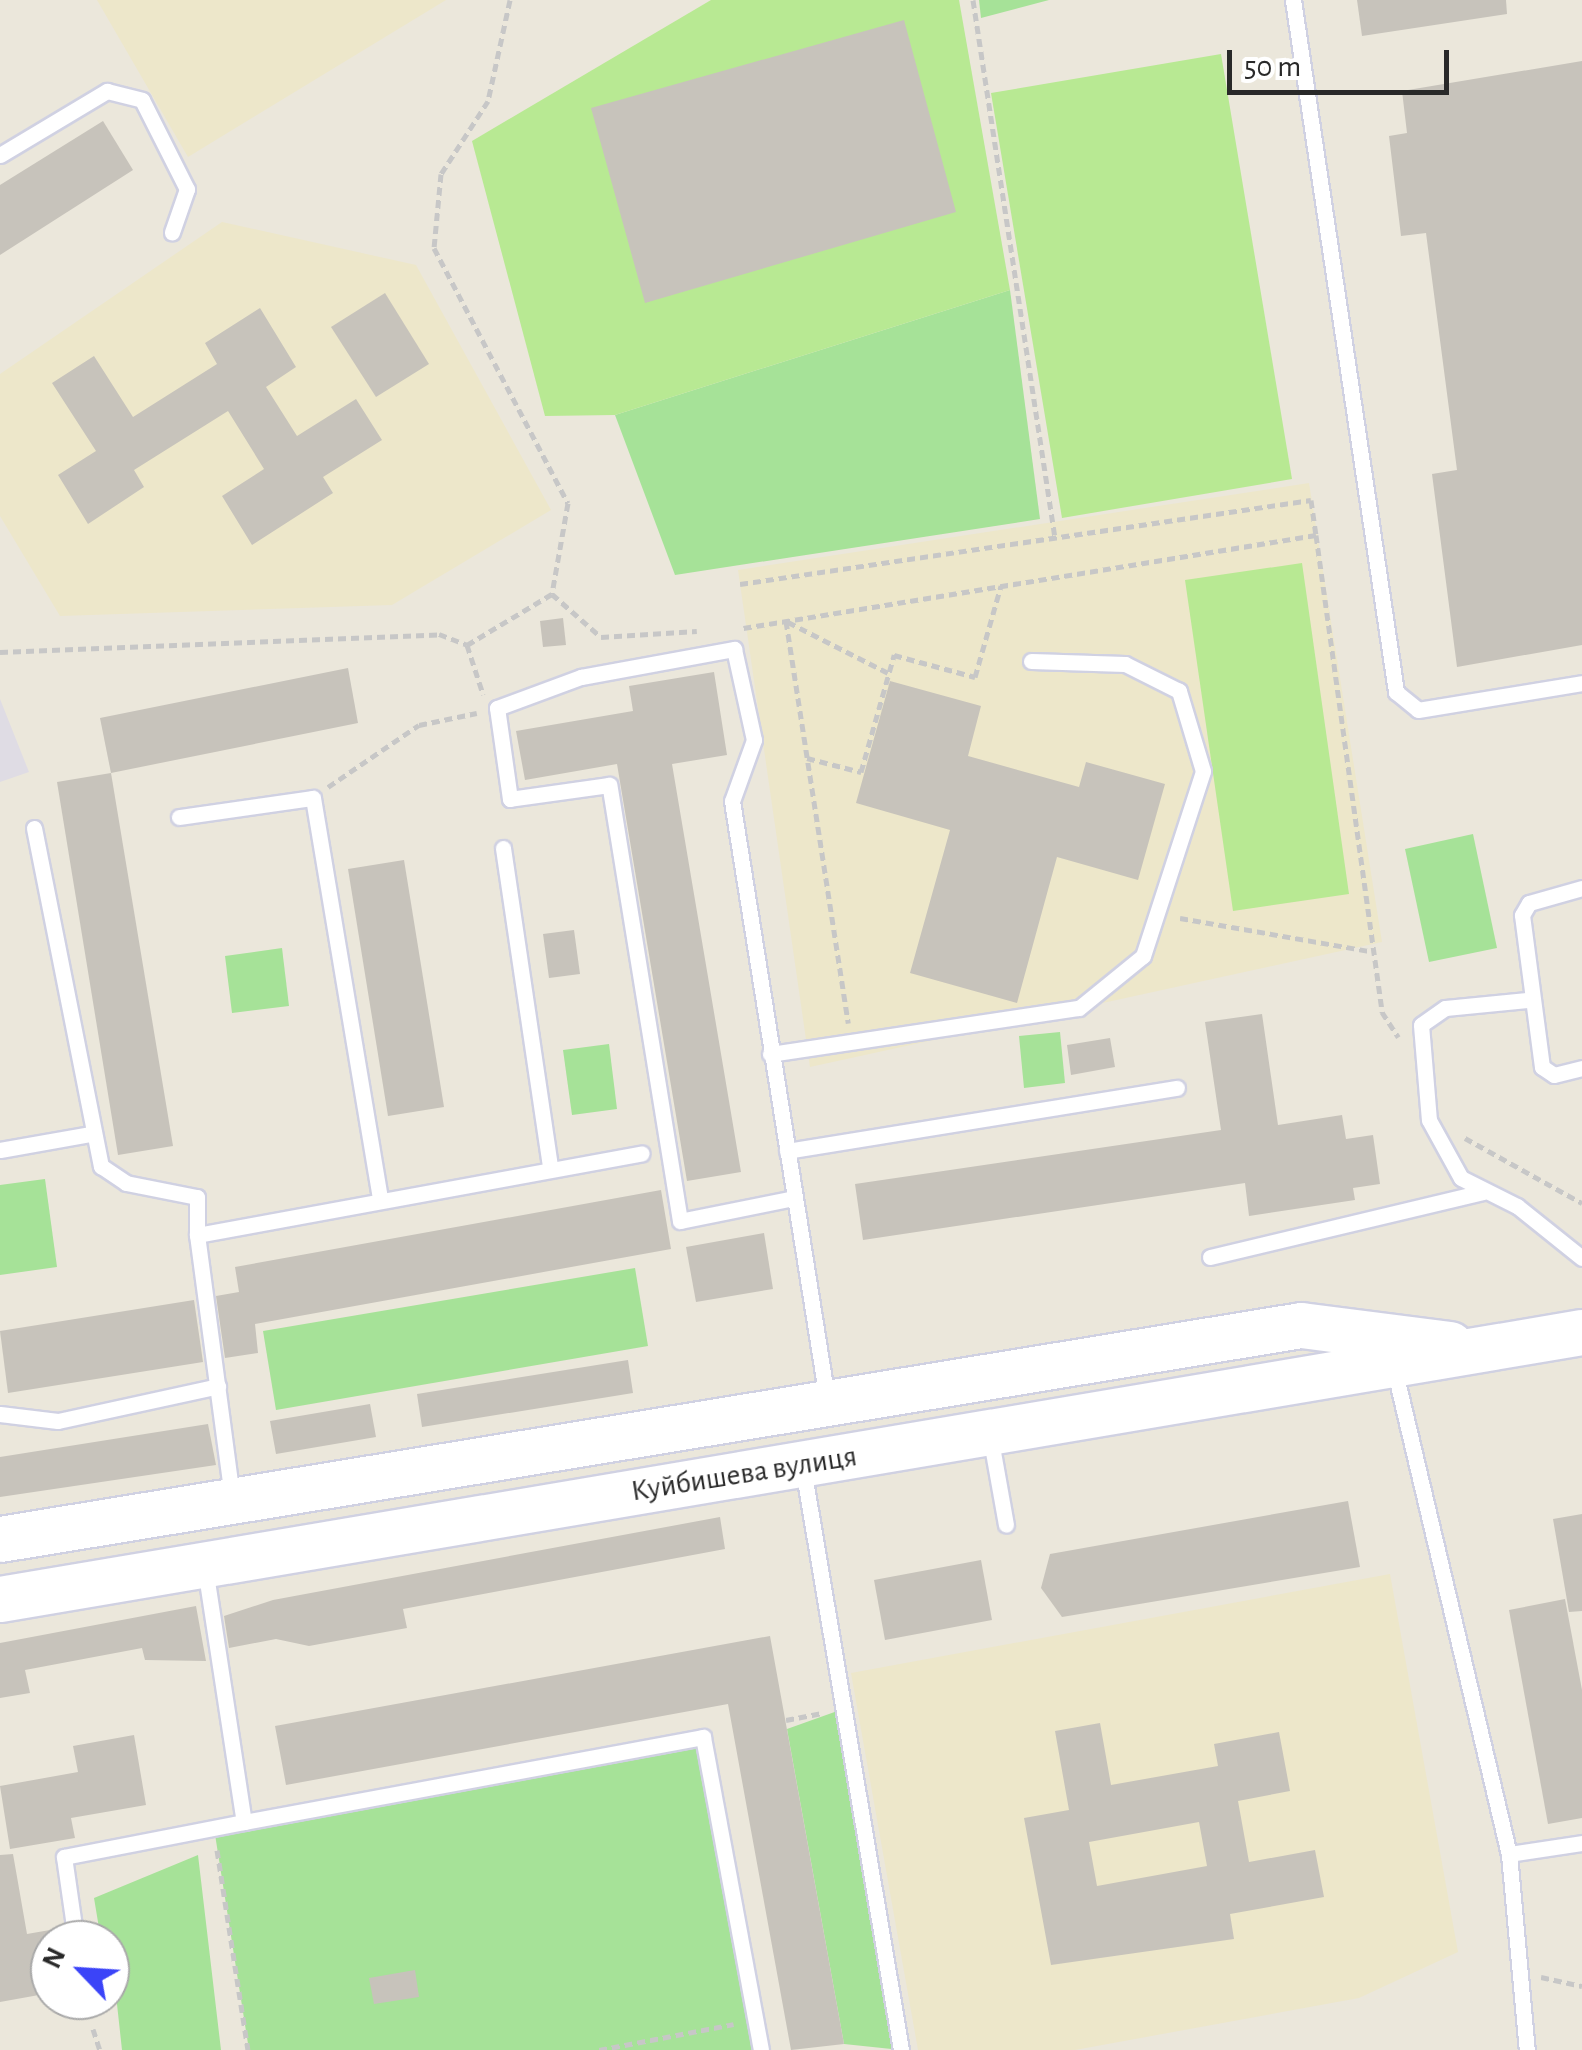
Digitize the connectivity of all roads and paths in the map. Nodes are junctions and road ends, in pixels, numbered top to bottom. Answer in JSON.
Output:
{"nodes":[{"id":1,"x":510,"y":0,"type":"edge"},
{"id":2,"x":973,"y":0,"type":"edge"},
{"id":3,"x":1294,"y":0,"type":"edge"},
{"id":4,"x":0,"y":155,"type":"edge"},
{"id":5,"x":172,"y":232,"type":"dead end"},
{"id":6,"x":1316,"y":534,"type":"junction"},
{"id":7,"x":1056,"y":538,"type":"junction"},
{"id":8,"x":740,"y":584,"type":"dead end"},
{"id":9,"x":1002,"y":586,"type":"junction"},
{"id":10,"x":552,"y":594,"type":"junction"},
{"id":11,"x":786,"y":621,"type":"junction"},
{"id":12,"x":728,"y":629,"type":"dead end"},
{"id":13,"x":710,"y":630,"type":"dead end"},
{"id":14,"x":467,"y":646,"type":"junction"},
{"id":15,"x":0,"y":652,"type":"edge"},
{"id":16,"x":1031,"y":661,"type":"dead end"},
{"id":17,"x":888,"y":673,"type":"junction"},
{"id":18,"x":1582,"y":684,"type":"edge"},
{"id":19,"x":476,"y":686,"type":"dead end"},
{"id":20,"x":471,"y":715,"type":"dead end"},
{"id":21,"x":807,"y":758,"type":"junction"},
{"id":22,"x":313,"y":798,"type":"junction"},
{"id":23,"x":178,"y":817,"type":"dead end"},
{"id":24,"x":34,"y":828,"type":"dead end"},
{"id":25,"x":502,"y":848,"type":"dead end"},
{"id":26,"x":1582,"y":888,"type":"edge"},
{"id":27,"x":1156,"y":914,"type":"junction"},
{"id":28,"x":1374,"y":952,"type":"junction"},
{"id":29,"x":1528,"y":1000,"type":"junction"},
{"id":30,"x":851,"y":1042,"type":"junction"},
{"id":31,"x":770,"y":1054,"type":"junction"},
{"id":32,"x":1582,"y":1068,"type":"edge"},
{"id":33,"x":1421,"y":1072,"type":"junction"},
{"id":34,"x":1177,"y":1088,"type":"dead end"},
{"id":35,"x":90,"y":1134,"type":"junction"},
{"id":36,"x":1461,"y":1136,"type":"dead end"},
{"id":37,"x":0,"y":1150,"type":"edge"},
{"id":38,"x":787,"y":1151,"type":"junction"},
{"id":39,"x":642,"y":1153,"type":"dead end"},
{"id":40,"x":550,"y":1166,"type":"junction"},
{"id":41,"x":1483,"y":1192,"type":"junction"},
{"id":42,"x":380,"y":1198,"type":"junction"},
{"id":43,"x":794,"y":1198,"type":"junction"},
{"id":44,"x":1582,"y":1203,"type":"edge"},
{"id":45,"x":197,"y":1235,"type":"junction"},
{"id":46,"x":1210,"y":1257,"type":"dead end"},
{"id":47,"x":1582,"y":1258,"type":"edge"},
{"id":48,"x":1322,"y":1328,"type":"junction"},
{"id":49,"x":1582,"y":1332,"type":"edge"},
{"id":50,"x":1487,"y":1348,"type":"junction"},
{"id":51,"x":1394,"y":1368,"type":"junction"},
{"id":52,"x":1306,"y":1380,"type":"junction"},
{"id":53,"x":218,"y":1386,"type":"junction"},
{"id":54,"x":828,"y":1403,"type":"junction"},
{"id":55,"x":0,"y":1414,"type":"edge"},
{"id":56,"x":990,"y":1434,"type":"junction"},
{"id":57,"x":802,"y":1464,"type":"junction"},
{"id":58,"x":232,"y":1501,"type":"junction"},
{"id":59,"x":1006,"y":1524,"type":"dead end"},
{"id":60,"x":0,"y":1539,"type":"edge"},
{"id":61,"x":205,"y":1564,"type":"junction"},
{"id":62,"x":0,"y":1599,"type":"edge"},
{"id":63,"x":842,"y":1709,"type":"junction"},
{"id":64,"x":786,"y":1720,"type":"dead end"},
{"id":65,"x":244,"y":1822,"type":"junction"},
{"id":66,"x":214,"y":1828,"type":"junction"},
{"id":67,"x":1582,"y":1844,"type":"edge"},
{"id":68,"x":1509,"y":1854,"type":"junction"},
{"id":69,"x":73,"y":1920,"type":"edge"},
{"id":70,"x":1520,"y":1972,"type":"junction"},
{"id":71,"x":1582,"y":1986,"type":"edge"},
{"id":72,"x":756,"y":2020,"type":"junction"},
{"id":73,"x":248,"y":2050,"type":"edge"},
{"id":74,"x":599,"y":2050,"type":"edge"},
{"id":75,"x":762,"y":2050,"type":"edge"},
{"id":76,"x":900,"y":2050,"type":"edge"},
{"id":77,"x":1527,"y":2050,"type":"edge"}],
"edges":[{"from":1,"to":10,"type":"path"},
{"from":2,"to":7,"type":"path"},
{"from":3,"to":18,"type":"lane"},
{"from":4,"to":5,"type":"lane"},
{"from":6,"to":7,"type":"path"},
{"from":6,"to":9,"type":"path"},
{"from":6,"to":28,"type":"path"},
{"from":7,"to":8,"type":"path"},
{"from":9,"to":11,"type":"path"},
{"from":9,"to":17,"type":"path"},
{"from":10,"to":13,"type":"path"},
{"from":10,"to":14,"type":"path"},
{"from":11,"to":12,"type":"path"},
{"from":11,"to":17,"type":"path"},
{"from":11,"to":21,"type":"path"},
{"from":14,"to":15,"type":"path"},
{"from":14,"to":19,"type":"path"},
{"from":16,"to":27,"type":"lane"},
{"from":17,"to":21,"type":"path"},
{"from":20,"to":22,"type":"path"},
{"from":21,"to":30,"type":"path"},
{"from":22,"to":23,"type":"lane"},
{"from":22,"to":42,"type":"lane"},
{"from":24,"to":35,"type":"lane"},
{"from":25,"to":40,"type":"lane"},
{"from":26,"to":29,"type":"lane"},
{"from":27,"to":28,"type":"path"},
{"from":27,"to":30,"type":"lane"},
{"from":28,"to":33,"type":"path"},
{"from":29,"to":32,"type":"lane"},
{"from":29,"to":33,"type":"lane"},
{"from":30,"to":31,"type":"lane"},
{"from":31,"to":38,"type":"lane"},
{"from":31,"to":43,"type":"lane"},
{"from":33,"to":41,"type":"lane"},
{"from":34,"to":38,"type":"lane"},
{"from":35,"to":37,"type":"lane"},
{"from":35,"to":45,"type":"lane"},
{"from":36,"to":44,"type":"path"},
{"from":38,"to":43,"type":"lane"},
{"from":39,"to":40,"type":"lane"},
{"from":40,"to":42,"type":"lane"},
{"from":41,"to":46,"type":"lane"},
{"from":41,"to":47,"type":"lane"},
{"from":42,"to":45,"type":"lane"},
{"from":43,"to":54,"type":"lane"},
{"from":45,"to":53,"type":"lane"},
{"from":48,"to":50,"type":"main road","name":"Куйбишева вулиця"},
{"from":48,"to":51,"type":"lane"},
{"from":48,"to":52,"type":"main road"},
{"from":48,"to":54,"type":"main road","name":"Куйбишева вулиця"},
{"from":49,"to":50,"type":"main road","name":"Куйбишева вулиця"},
{"from":50,"to":51,"type":"main road","name":"Куйбишева вулиця"},
{"from":51,"to":52,"type":"main road","name":"Куйбишева вулиця"},
{"from":51,"to":68,"type":"lane"},
{"from":52,"to":56,"type":"main road","name":"Куйбишева вулиця"},
{"from":53,"to":55,"type":"lane"},
{"from":53,"to":58,"type":"lane"},
{"from":54,"to":58,"type":"main road","name":"Куйбишева вулиця"},
{"from":56,"to":57,"type":"main road","name":"Куйбишева вулиця"},
{"from":56,"to":59,"type":"lane"},
{"from":57,"to":61,"type":"main road","name":"Куйбишева вулиця"},
{"from":57,"to":63,"type":"lane"},
{"from":58,"to":60,"type":"main road","name":"Куйбишева вулиця"},
{"from":61,"to":62,"type":"main road","name":"Куйбишева вулиця"},
{"from":61,"to":65,"type":"lane"},
{"from":63,"to":64,"type":"path"},
{"from":63,"to":76,"type":"lane"},
{"from":65,"to":66,"type":"lane"},
{"from":65,"to":72,"type":"lane"},
{"from":66,"to":69,"type":"lane"},
{"from":66,"to":73,"type":"path"},
{"from":67,"to":68,"type":"lane"},
{"from":68,"to":70,"type":"lane"},
{"from":70,"to":71,"type":"path"},
{"from":70,"to":77,"type":"lane"},
{"from":72,"to":74,"type":"path"},
{"from":72,"to":75,"type":"lane"}]}
